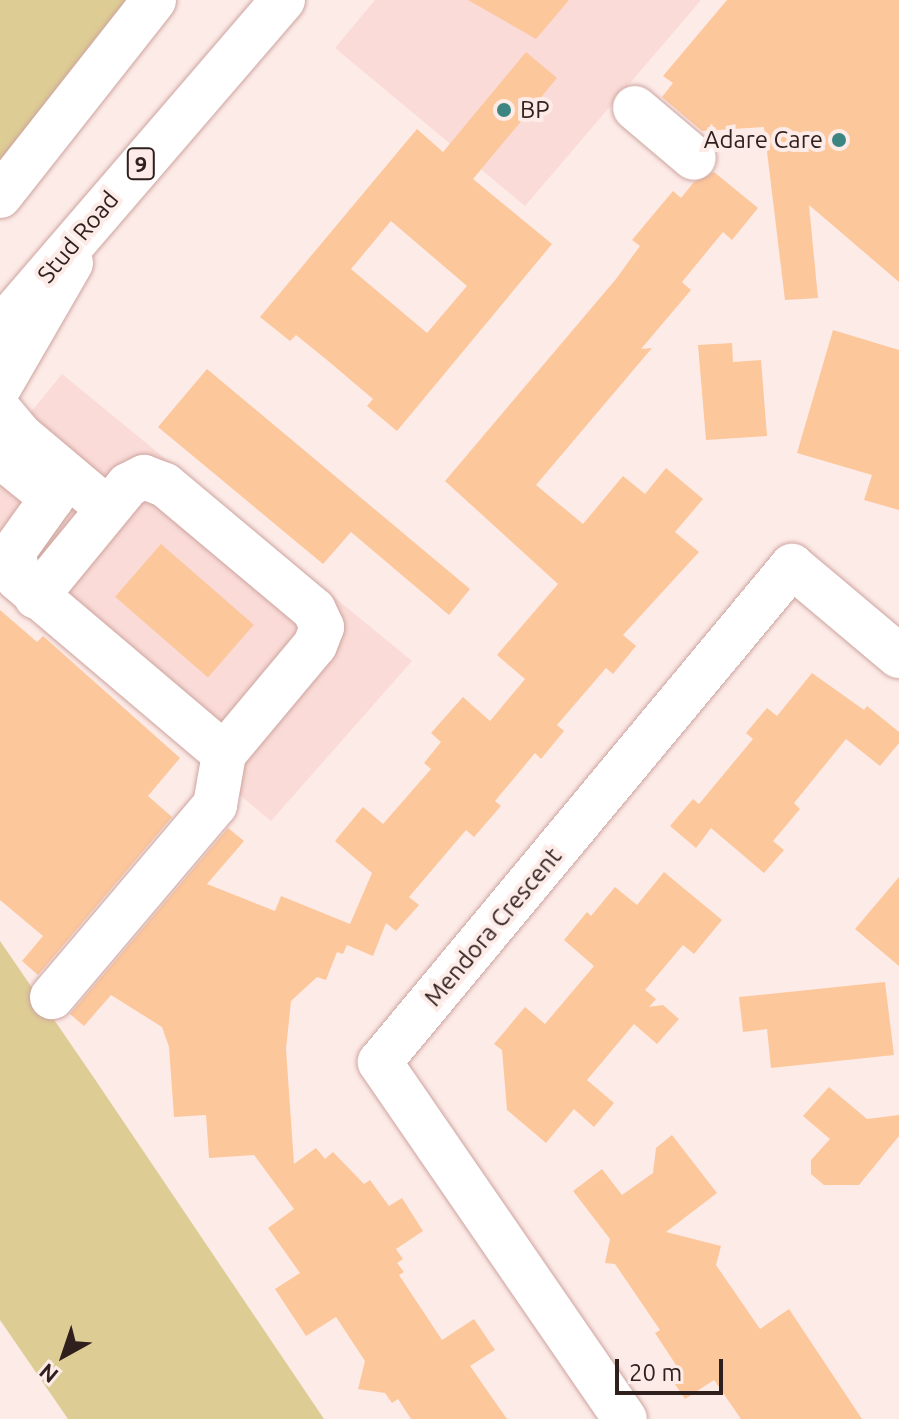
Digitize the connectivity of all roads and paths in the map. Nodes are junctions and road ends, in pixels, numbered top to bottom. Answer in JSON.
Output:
{"nodes":[{"id":1,"x":154,"y":0,"type":"edge"},
{"id":2,"x":283,"y":0,"type":"edge"},
{"id":3,"x":635,"y":108,"type":"dead end"},
{"id":4,"x":694,"y":158,"type":"dead end"},
{"id":5,"x":0,"y":196,"type":"edge"},
{"id":6,"x":105,"y":206,"type":"junction"},
{"id":7,"x":0,"y":329,"type":"edge"},
{"id":8,"x":0,"y":386,"type":"edge"},
{"id":9,"x":0,"y":411,"type":"edge"},
{"id":10,"x":0,"y":456,"type":"edge"},
{"id":11,"x":61,"y":487,"type":"junction"},
{"id":12,"x":108,"y":509,"type":"junction"},
{"id":13,"x":36,"y":597,"type":"junction"},
{"id":14,"x":899,"y":656,"type":"edge"},
{"id":15,"x":224,"y":754,"type":"junction"},
{"id":16,"x":52,"y":997,"type":"dead end"},
{"id":17,"x":625,"y":1419,"type":"edge"}],
"edges":[{"from":1,"to":5,"type":"main road"},
{"from":2,"to":6,"type":"main road","name":"Stud Road","number":"9"},
{"from":3,"to":4,"type":"main road"},
{"from":6,"to":7,"type":"main road","name":"Stud Road","number":"9"},
{"from":6,"to":8,"type":"main road"},
{"from":9,"to":11,"type":"main road"},
{"from":10,"to":11,"type":"main road"},
{"from":11,"to":12,"type":"main road"},
{"from":11,"to":13,"type":"main road"},
{"from":12,"to":13,"type":"main road"},
{"from":12,"to":15,"type":"main road"},
{"from":13,"to":15,"type":"main road"},
{"from":14,"to":17,"type":"main road","name":"Mendora Crescent"},
{"from":15,"to":16,"type":"main road"}]}
